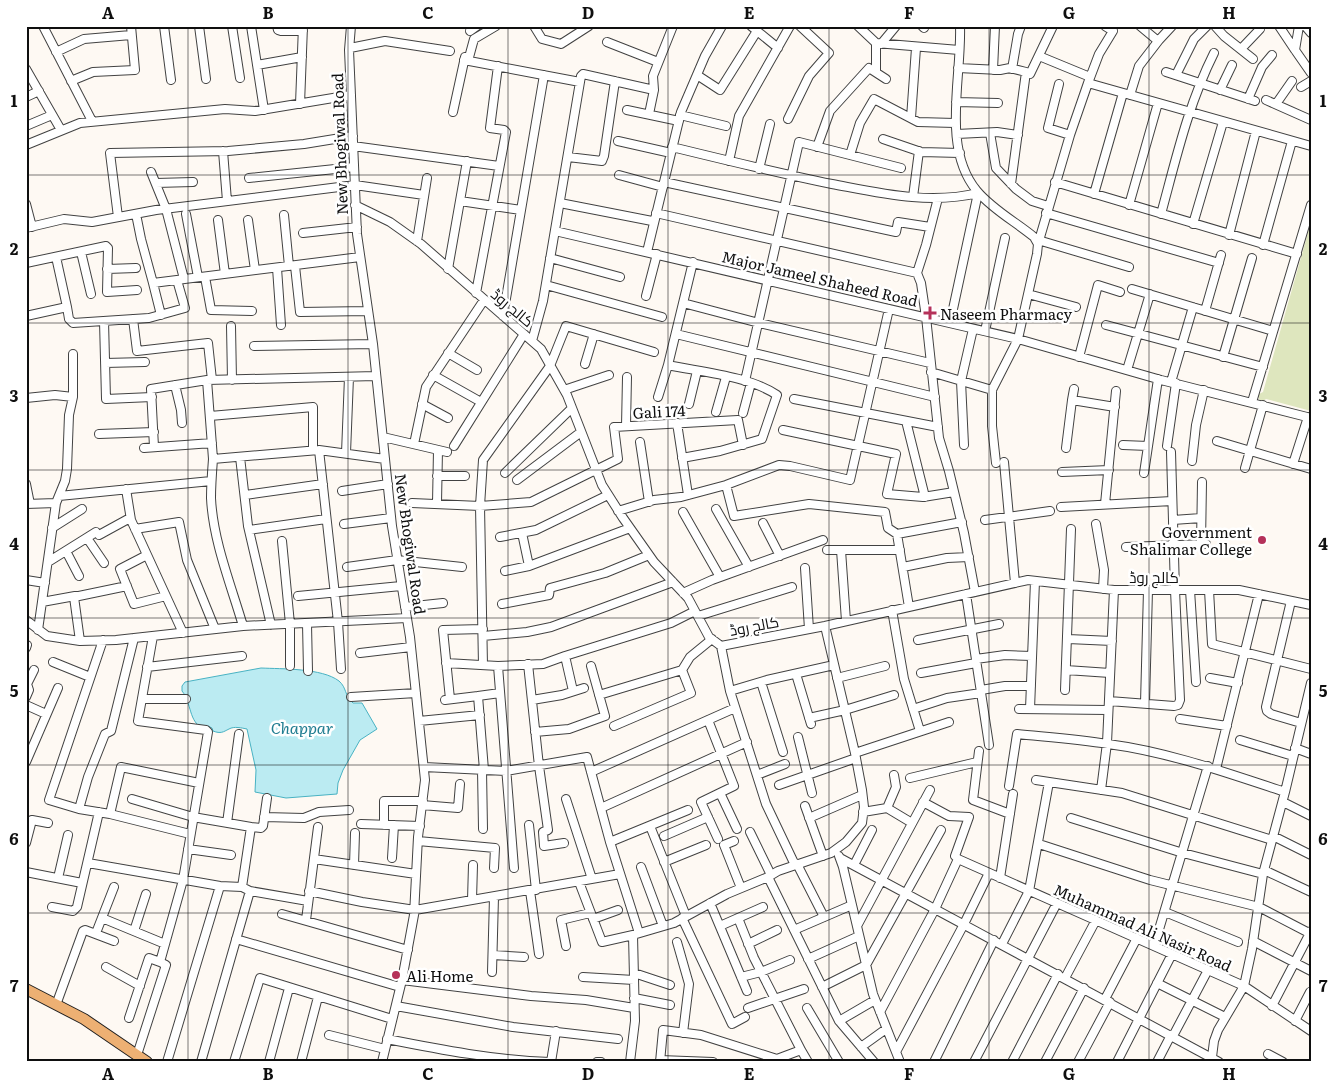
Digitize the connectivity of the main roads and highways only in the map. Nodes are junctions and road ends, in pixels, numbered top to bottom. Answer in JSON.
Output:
{"nodes":[{"id":1,"x":26,"y":989,"type":"edge"},
{"id":2,"x":147,"y":1062,"type":"edge"}],
"edges":[{"from":1,"to":2,"type":"main road"}]}
